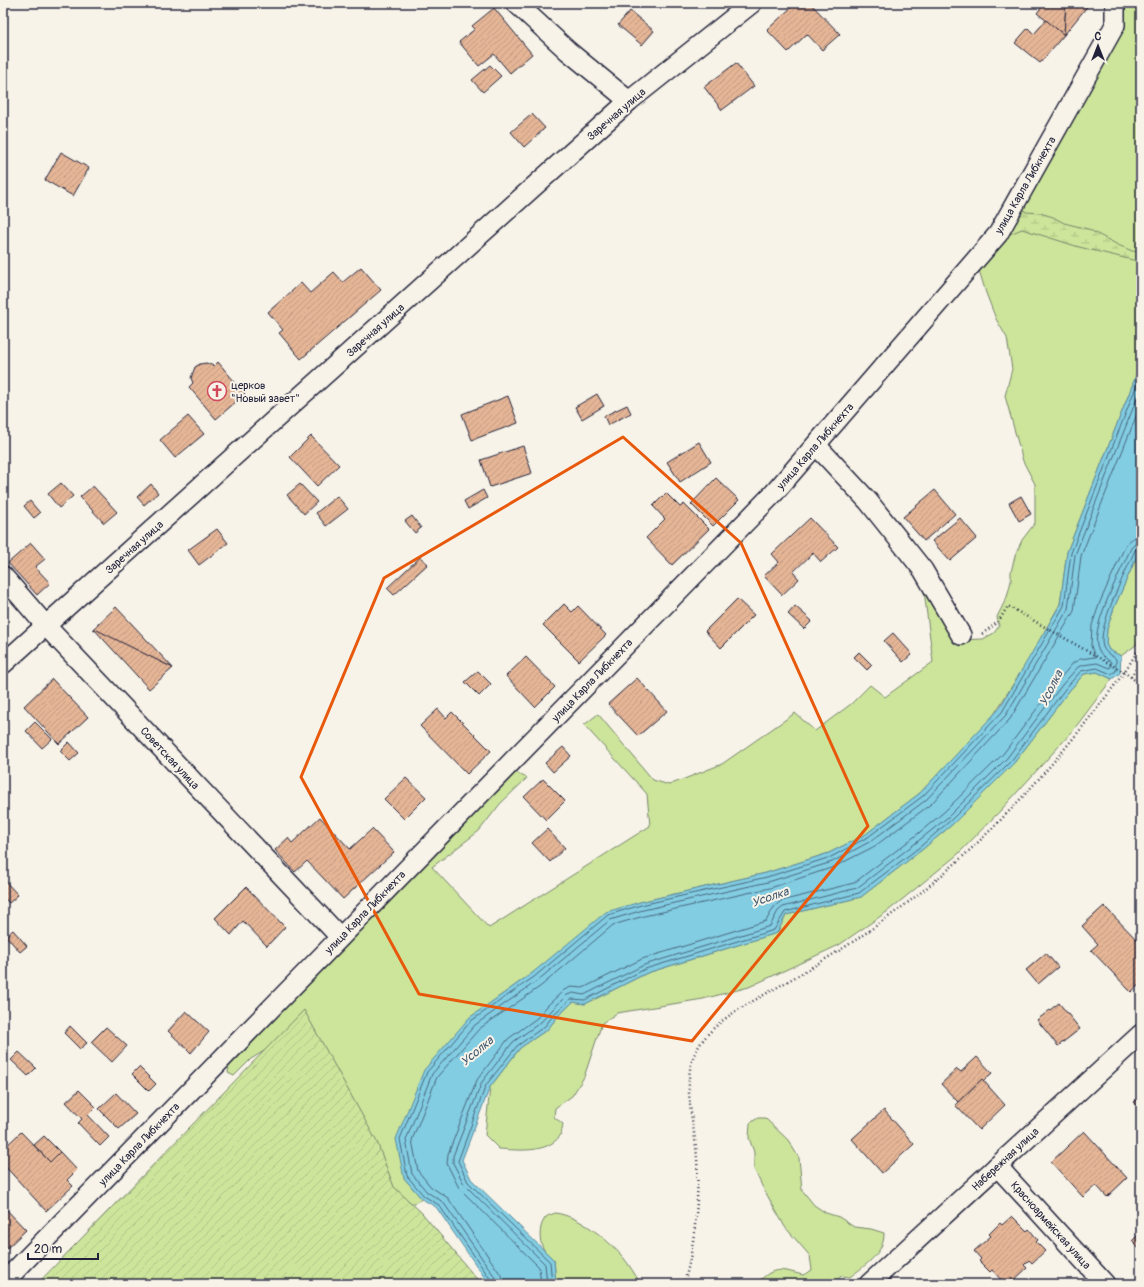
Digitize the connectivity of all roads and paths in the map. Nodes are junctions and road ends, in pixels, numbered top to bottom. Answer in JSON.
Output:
{"nodes":[{"id":1,"x":516,"y":3,"type":"edge"},
{"id":2,"x":752,"y":3,"type":"edge"},
{"id":3,"x":1115,"y":3,"type":"edge"},
{"id":4,"x":629,"y":101,"type":"junction"},
{"id":5,"x":816,"y":445,"type":"junction"},
{"id":6,"x":3,"y":576,"type":"edge"},
{"id":7,"x":998,"y":622,"type":"dead end"},
{"id":8,"x":46,"y":626,"type":"junction"},
{"id":9,"x":961,"y":635,"type":"dead end"},
{"id":10,"x":1141,"y":645,"type":"edge"},
{"id":11,"x":1141,"y":662,"type":"edge"},
{"id":12,"x":3,"y":664,"type":"edge"},
{"id":13,"x":1124,"y":672,"type":"junction"},
{"id":14,"x":1131,"y":676,"type":"junction"},
{"id":15,"x":1141,"y":684,"type":"edge"},
{"id":16,"x":340,"y":937,"type":"junction"},
{"id":17,"x":1141,"y":1034,"type":"edge"},
{"id":18,"x":997,"y":1166,"type":"junction"},
{"id":19,"x":3,"y":1283,"type":"edge"},
{"id":20,"x":684,"y":1284,"type":"edge"},
{"id":21,"x":869,"y":1284,"type":"edge"},
{"id":22,"x":1105,"y":1284,"type":"edge"}],
"edges":[{"from":1,"to":4,"type":"street"},
{"from":2,"to":4,"type":"street","name":"Заречная улица"},
{"from":3,"to":5,"type":"street","name":"улица Карла Либкнехта"},
{"from":4,"to":8,"type":"street","name":"Заречная улица"},
{"from":5,"to":9,"type":"street"},
{"from":5,"to":16,"type":"street","name":"улица Карла Либкнехта"},
{"from":6,"to":8,"type":"street","name":"Советская улица"},
{"from":7,"to":13,"type":"path"},
{"from":8,"to":12,"type":"street","name":"Заречная улица"},
{"from":8,"to":16,"type":"street","name":"Советская улица"},
{"from":10,"to":13,"type":"path"},
{"from":11,"to":14,"type":"path"},
{"from":13,"to":14,"type":"path"},
{"from":13,"to":20,"type":"path"},
{"from":14,"to":15,"type":"path"},
{"from":16,"to":19,"type":"street","name":"улица Карла Либкнехта"},
{"from":17,"to":18,"type":"street","name":"Набережная улица"},
{"from":18,"to":21,"type":"street","name":"Набережная улица"},
{"from":18,"to":22,"type":"street","name":"Красноармейская улица"}]}
